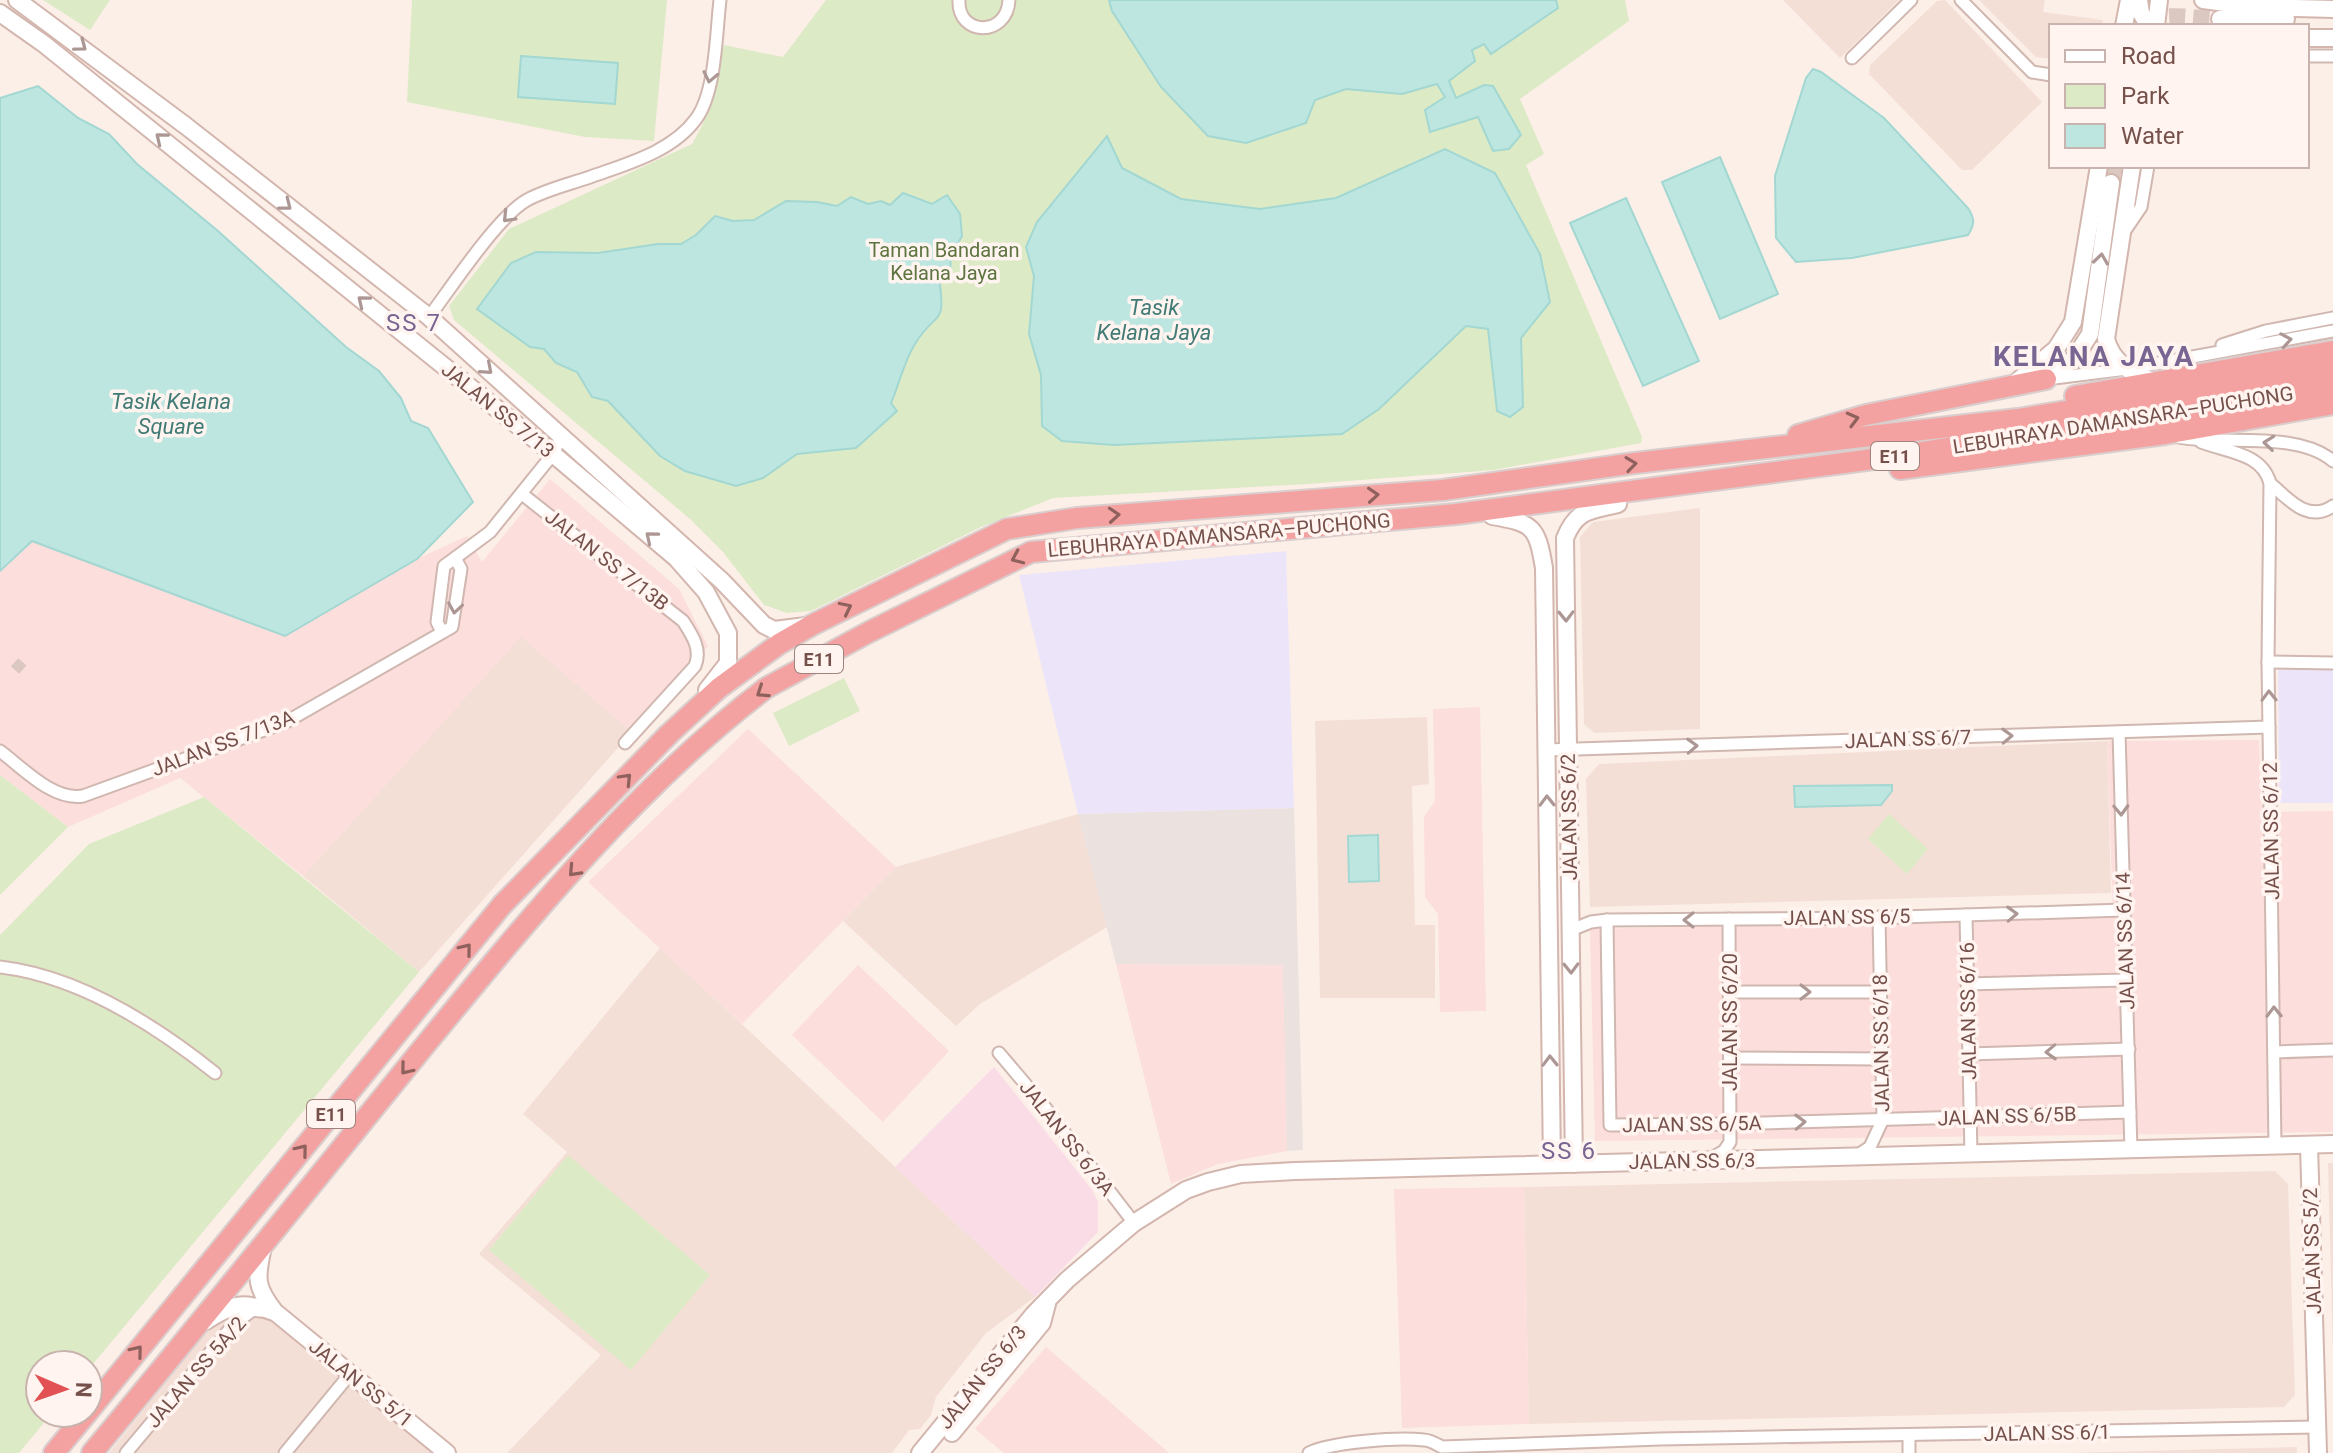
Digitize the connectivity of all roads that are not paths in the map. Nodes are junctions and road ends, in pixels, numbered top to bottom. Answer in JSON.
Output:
{"nodes":[{"id":1,"x":17,"y":0,"type":"edge"},
{"id":2,"x":720,"y":0,"type":"edge"},
{"id":3,"x":959,"y":0,"type":"edge"},
{"id":4,"x":1009,"y":0,"type":"edge"},
{"id":5,"x":1911,"y":0,"type":"edge"},
{"id":6,"x":1961,"y":0,"type":"edge"},
{"id":7,"x":2129,"y":0,"type":"edge"},
{"id":8,"x":2139,"y":0,"type":"edge"},
{"id":9,"x":2159,"y":0,"type":"edge"},
{"id":10,"x":2203,"y":0,"type":"edge"},
{"id":11,"x":2333,"y":9,"type":"edge"},
{"id":12,"x":0,"y":13,"type":"edge"},
{"id":13,"x":2220,"y":19,"type":"dead end"},
{"id":14,"x":2333,"y":19,"type":"edge"},
{"id":15,"x":2124,"y":24,"type":"edge"},
{"id":16,"x":2148,"y":24,"type":"edge"},
{"id":17,"x":2156,"y":24,"type":"edge"},
{"id":18,"x":2309,"y":38,"type":"edge"},
{"id":19,"x":2333,"y":38,"type":"edge"},
{"id":20,"x":2309,"y":56,"type":"edge"},
{"id":21,"x":2333,"y":56,"type":"edge"},
{"id":22,"x":1852,"y":58,"type":"dead end"},
{"id":23,"x":2049,"y":75,"type":"edge"},
{"id":24,"x":2099,"y":168,"type":"tunnel mouth"},
{"id":25,"x":2132,"y":168,"type":"edge"},
{"id":26,"x":2148,"y":168,"type":"edge"},
{"id":27,"x":2111,"y":183,"type":"tunnel mouth"},
{"id":28,"x":2120,"y":238,"type":"junction"},
{"id":29,"x":429,"y":317,"type":"junction"},
{"id":30,"x":2333,"y":318,"type":"edge"},
{"id":31,"x":2333,"y":331,"type":"edge"},
{"id":32,"x":2333,"y":351,"type":"edge"},
{"id":33,"x":2180,"y":358,"type":"junction"},
{"id":34,"x":2333,"y":367,"type":"edge"},
{"id":35,"x":2127,"y":369,"type":"junction"},
{"id":36,"x":2046,"y":379,"type":"junction"},
{"id":37,"x":2153,"y":381,"type":"junction"},
{"id":38,"x":2011,"y":386,"type":"junction"},
{"id":39,"x":2333,"y":387,"type":"edge"},
{"id":40,"x":2333,"y":404,"type":"edge"},
{"id":41,"x":2165,"y":434,"type":"junction"},
{"id":42,"x":562,"y":435,"type":"junction"},
{"id":43,"x":1819,"y":442,"type":"junction"},
{"id":44,"x":2201,"y":442,"type":"junction"},
{"id":45,"x":1724,"y":453,"type":"junction"},
{"id":46,"x":553,"y":454,"type":"junction"},
{"id":47,"x":2333,"y":461,"type":"edge"},
{"id":48,"x":2270,"y":483,"type":"junction"},
{"id":49,"x":522,"y":494,"type":"junction"},
{"id":50,"x":1618,"y":504,"type":"junction"},
{"id":51,"x":2333,"y":506,"type":"edge"},
{"id":52,"x":1456,"y":514,"type":"junction"},
{"id":53,"x":1492,"y":516,"type":"junction"},
{"id":54,"x":812,"y":625,"type":"junction"},
{"id":55,"x":2268,"y":662,"type":"junction"},
{"id":56,"x":2333,"y":663,"type":"edge"},
{"id":57,"x":2269,"y":727,"type":"junction"},
{"id":58,"x":2119,"y":732,"type":"junction"},
{"id":59,"x":669,"y":734,"type":"junction"},
{"id":60,"x":625,"y":743,"type":"dead end"},
{"id":61,"x":1546,"y":750,"type":"junction"},
{"id":62,"x":1568,"y":750,"type":"junction"},
{"id":63,"x":0,"y":751,"type":"edge"},
{"id":64,"x":2124,"y":910,"type":"junction"},
{"id":65,"x":1966,"y":915,"type":"junction"},
{"id":66,"x":1879,"y":917,"type":"junction"},
{"id":67,"x":1729,"y":919,"type":"junction"},
{"id":68,"x":1607,"y":920,"type":"junction"},
{"id":69,"x":1571,"y":930,"type":"junction"},
{"id":70,"x":0,"y":967,"type":"edge"},
{"id":71,"x":2126,"y":980,"type":"junction"},
{"id":72,"x":1967,"y":984,"type":"junction"},
{"id":73,"x":1729,"y":992,"type":"junction"},
{"id":74,"x":1880,"y":992,"type":"junction"},
{"id":75,"x":2129,"y":1049,"type":"junction"},
{"id":76,"x":2333,"y":1050,"type":"edge"},
{"id":77,"x":2275,"y":1052,"type":"junction"},
{"id":78,"x":999,"y":1053,"type":"dead end"},
{"id":79,"x":1969,"y":1054,"type":"junction"},
{"id":80,"x":1730,"y":1058,"type":"junction"},
{"id":81,"x":1882,"y":1059,"type":"junction"},
{"id":82,"x":215,"y":1073,"type":"dead end"},
{"id":83,"x":2130,"y":1112,"type":"junction"},
{"id":84,"x":1970,"y":1118,"type":"junction"},
{"id":85,"x":1883,"y":1119,"type":"junction"},
{"id":86,"x":1730,"y":1124,"type":"junction"},
{"id":87,"x":2333,"y":1144,"type":"edge"},
{"id":88,"x":2309,"y":1145,"type":"junction"},
{"id":89,"x":2275,"y":1146,"type":"junction"},
{"id":90,"x":2131,"y":1151,"type":"junction"},
{"id":91,"x":1971,"y":1155,"type":"junction"},
{"id":92,"x":1855,"y":1157,"type":"junction"},
{"id":93,"x":1708,"y":1161,"type":"junction"},
{"id":94,"x":1552,"y":1164,"type":"junction"},
{"id":95,"x":1574,"y":1164,"type":"junction"},
{"id":96,"x":1134,"y":1223,"type":"junction"},
{"id":97,"x":263,"y":1245,"type":"junction"},
{"id":98,"x":1047,"y":1304,"type":"junction"},
{"id":99,"x":275,"y":1312,"type":"junction"},
{"id":100,"x":198,"y":1326,"type":"junction"},
{"id":101,"x":350,"y":1374,"type":"junction"},
{"id":102,"x":104,"y":1391,"type":"edge"},
{"id":103,"x":2317,"y":1427,"type":"junction"},
{"id":104,"x":73,"y":1429,"type":"edge"},
{"id":105,"x":1909,"y":1436,"type":"junction"},
{"id":106,"x":1547,"y":1448,"type":"edge"},
{"id":107,"x":1438,"y":1450,"type":"edge"},
{"id":108,"x":443,"y":1452,"type":"edge"},
{"id":109,"x":54,"y":1453,"type":"edge"},
{"id":110,"x":92,"y":1453,"type":"edge"},
{"id":111,"x":126,"y":1453,"type":"edge"},
{"id":112,"x":285,"y":1453,"type":"edge"},
{"id":113,"x":920,"y":1453,"type":"edge"},
{"id":114,"x":934,"y":1453,"type":"edge"},
{"id":115,"x":1309,"y":1453,"type":"edge"},
{"id":116,"x":1909,"y":1453,"type":"edge"},
{"id":117,"x":2318,"y":1453,"type":"edge"}],
"edges":[{"from":1,"to":29,"type":"street","name":"JALAN SS 7/13","one_way":true},
{"from":2,"to":29,"type":"street","one_way":true},
{"from":3,"to":4,"type":"street"},
{"from":5,"to":22,"type":"street"},
{"from":6,"to":23,"type":"street"},
{"from":7,"to":15,"type":"street"},
{"from":8,"to":16,"type":"street"},
{"from":9,"to":17,"type":"street"},
{"from":10,"to":11,"type":"street"},
{"from":46,"to":12,"type":"street","name":"JALAN SS 7/13","one_way":true},
{"from":13,"to":14,"type":"street"},
{"from":18,"to":19,"type":"street"},
{"from":20,"to":21,"type":"street"},
{"from":24,"to":38,"type":"street"},
{"from":25,"to":28,"type":"street"},
{"from":26,"to":28,"type":"street"},
{"from":36,"to":27,"type":"street","one_way":true},
{"from":28,"to":35,"type":"street"},
{"from":29,"to":42,"type":"street","name":"JALAN SS 7/13","one_way":true},
{"from":30,"to":33,"type":"street"},
{"from":33,"to":31,"type":"street","one_way":true},
{"from":32,"to":37,"type":"highway"},
{"from":33,"to":35,"type":"street"},
{"from":34,"to":43,"type":"highway","name":"LEBUHRAYA DAMANSARA–PUCHONG","number":"E11"},
{"from":35,"to":36,"type":"street"},
{"from":35,"to":37,"type":"street"},
{"from":36,"to":38,"type":"highway"},
{"from":37,"to":43,"type":"highway"},
{"from":45,"to":38,"type":"highway","one_way":true},
{"from":39,"to":52,"type":"highway","name":"LEBUHRAYA DAMANSARA–PUCHONG","number":"E11"},
{"from":40,"to":41,"type":"highway"},
{"from":41,"to":44,"type":"street"},
{"from":41,"to":50,"type":"highway"},
{"from":42,"to":46,"type":"street","name":"JALAN SS 7/13A"},
{"from":42,"to":54,"type":"street","name":"JALAN SS 7/13"},
{"from":43,"to":45,"type":"highway","name":"LEBUHRAYA DAMANSARA–PUCHONG","number":"E11"},
{"from":47,"to":44,"type":"street","one_way":true},
{"from":44,"to":48,"type":"street"},
{"from":54,"to":45,"type":"highway","name":"LEBUHRAYA DAMANSARA–PUCHONG","number":"E11","one_way":true},
{"from":46,"to":49,"type":"street","name":"JALAN SS 7/13A"},
{"from":59,"to":46,"type":"street","name":"JALAN SS 7/13","one_way":true},
{"from":48,"to":51,"type":"street"},
{"from":48,"to":55,"type":"street","name":"JALAN SS 6/12"},
{"from":49,"to":60,"type":"street","name":"JALAN SS 7/13B"},
{"from":49,"to":63,"type":"street","name":"JALAN SS 7/13A"},
{"from":50,"to":53,"type":"highway"},
{"from":50,"to":62,"type":"street","name":"JALAN SS 6/2","one_way":true},
{"from":52,"to":53,"type":"highway"},
{"from":52,"to":97,"type":"highway","name":"LEBUHRAYA DAMANSARA–PUCHONG","number":"E11","one_way":true},
{"from":53,"to":61,"type":"street","name":"JALAN SS 6/2"},
{"from":54,"to":59,"type":"highway","name":"LEBUHRAYA DAMANSARA–PUCHONG","number":"E11"},
{"from":55,"to":56,"type":"street"},
{"from":57,"to":55,"type":"street","name":"JALAN SS 6/12","one_way":true},
{"from":57,"to":58,"type":"street","name":"JALAN SS 6/7"},
{"from":77,"to":57,"type":"street","name":"JALAN SS 6/12","one_way":true},
{"from":62,"to":58,"type":"street","name":"JALAN SS 6/7","one_way":true},
{"from":58,"to":64,"type":"street","name":"JALAN SS 6/14","one_way":true},
{"from":102,"to":59,"type":"highway","name":"LEBUHRAYA DAMANSARA–PUCHONG","number":"E11","one_way":true},
{"from":61,"to":62,"type":"street","name":"JALAN SS 6/7"},
{"from":94,"to":61,"type":"street","name":"JALAN SS 6/2","one_way":true},
{"from":62,"to":69,"type":"street","name":"JALAN SS 6/2"},
{"from":65,"to":64,"type":"street","name":"JALAN SS 6/5","one_way":true},
{"from":64,"to":71,"type":"street","name":"JALAN SS 6/14"},
{"from":65,"to":66,"type":"street","name":"JALAN SS 6/5"},
{"from":65,"to":72,"type":"street","name":"JALAN SS 6/16"},
{"from":66,"to":67,"type":"street","name":"JALAN SS 6/5"},
{"from":66,"to":74,"type":"street","name":"JALAN SS 6/18"},
{"from":67,"to":68,"type":"street","name":"JALAN SS 6/5","one_way":true},
{"from":67,"to":73,"type":"street","name":"JALAN SS 6/20"},
{"from":68,"to":69,"type":"street","name":"JALAN SS 6/5"},
{"from":68,"to":86,"type":"street","name":"JALAN SS 6/5A"},
{"from":69,"to":95,"type":"street","name":"JALAN SS 6/2","one_way":true},
{"from":70,"to":82,"type":"street"},
{"from":71,"to":72,"type":"street"},
{"from":71,"to":75,"type":"street","name":"JALAN SS 6/14"},
{"from":72,"to":79,"type":"street","name":"JALAN SS 6/16"},
{"from":73,"to":74,"type":"street","one_way":true},
{"from":73,"to":80,"type":"street","name":"JALAN SS 6/20"},
{"from":74,"to":81,"type":"street","name":"JALAN SS 6/18"},
{"from":75,"to":79,"type":"street","one_way":true},
{"from":75,"to":83,"type":"street","name":"JALAN SS 6/14"},
{"from":76,"to":77,"type":"street"},
{"from":77,"to":89,"type":"street","name":"JALAN SS 6/12"},
{"from":78,"to":96,"type":"street","name":"JALAN SS 6/3A"},
{"from":79,"to":84,"type":"street","name":"JALAN SS 6/16"},
{"from":80,"to":81,"type":"street"},
{"from":80,"to":86,"type":"street","name":"JALAN SS 6/20"},
{"from":81,"to":85,"type":"street","name":"JALAN SS 6/18"},
{"from":83,"to":84,"type":"street","name":"JALAN SS 6/5B"},
{"from":83,"to":90,"type":"street","name":"JALAN SS 6/14"},
{"from":84,"to":85,"type":"street","name":"JALAN SS 6/5B"},
{"from":84,"to":91,"type":"street","name":"JALAN SS 6/16"},
{"from":86,"to":85,"type":"street","name":"JALAN SS 6/5A","one_way":true},
{"from":85,"to":92,"type":"street","name":"JALAN SS 6/18"},
{"from":86,"to":93,"type":"street","name":"JALAN SS 6/20"},
{"from":87,"to":88,"type":"street","name":"JALAN SS 6/3"},
{"from":88,"to":89,"type":"street","name":"JALAN SS 6/3"},
{"from":88,"to":103,"type":"street","name":"JALAN SS 5/2"},
{"from":89,"to":90,"type":"street","name":"JALAN SS 6/3"},
{"from":90,"to":91,"type":"street","name":"JALAN SS 6/3"},
{"from":91,"to":92,"type":"street","name":"JALAN SS 6/3"},
{"from":92,"to":93,"type":"street","name":"JALAN SS 6/3"},
{"from":93,"to":95,"type":"street","name":"JALAN SS 6/3"},
{"from":94,"to":95,"type":"street","name":"JALAN SS 6/3"},
{"from":94,"to":96,"type":"street","name":"JALAN SS 6/3"},
{"from":96,"to":98,"type":"street","name":"JALAN SS 6/3"},
{"from":97,"to":99,"type":"street","name":"JALAN SS 5/1"},
{"from":97,"to":100,"type":"highway","name":"LEBUHRAYA DAMANSARA–PUCHONG","number":"E11"},
{"from":98,"to":113,"type":"street","name":"JALAN SS 6/3"},
{"from":98,"to":114,"type":"street","name":"JALAN SS 6/3"},
{"from":99,"to":100,"type":"street","name":"JALAN SS 5/1"},
{"from":99,"to":101,"type":"street","name":"JALAN SS 5/1"},
{"from":99,"to":111,"type":"street","name":"JALAN SS 5A/2"},
{"from":100,"to":110,"type":"highway","name":"LEBUHRAYA DAMANSARA–PUCHONG","number":"E11"},
{"from":101,"to":108,"type":"street","name":"JALAN SS 5/1"},
{"from":101,"to":112,"type":"street"},
{"from":103,"to":105,"type":"street","name":"JALAN SS 6/1"},
{"from":103,"to":117,"type":"street","name":"JALAN SS 5/2"},
{"from":104,"to":109,"type":"highway","name":"LEBUHRAYA DAMANSARA–PUCHONG","number":"E11"},
{"from":105,"to":106,"type":"street","name":"JALAN SS 6/1"},
{"from":105,"to":116,"type":"street"},
{"from":106,"to":107,"type":"street","name":"JALAN SS 6/1"},
{"from":107,"to":115,"type":"street","name":"JALAN SS 6/1"}]}
